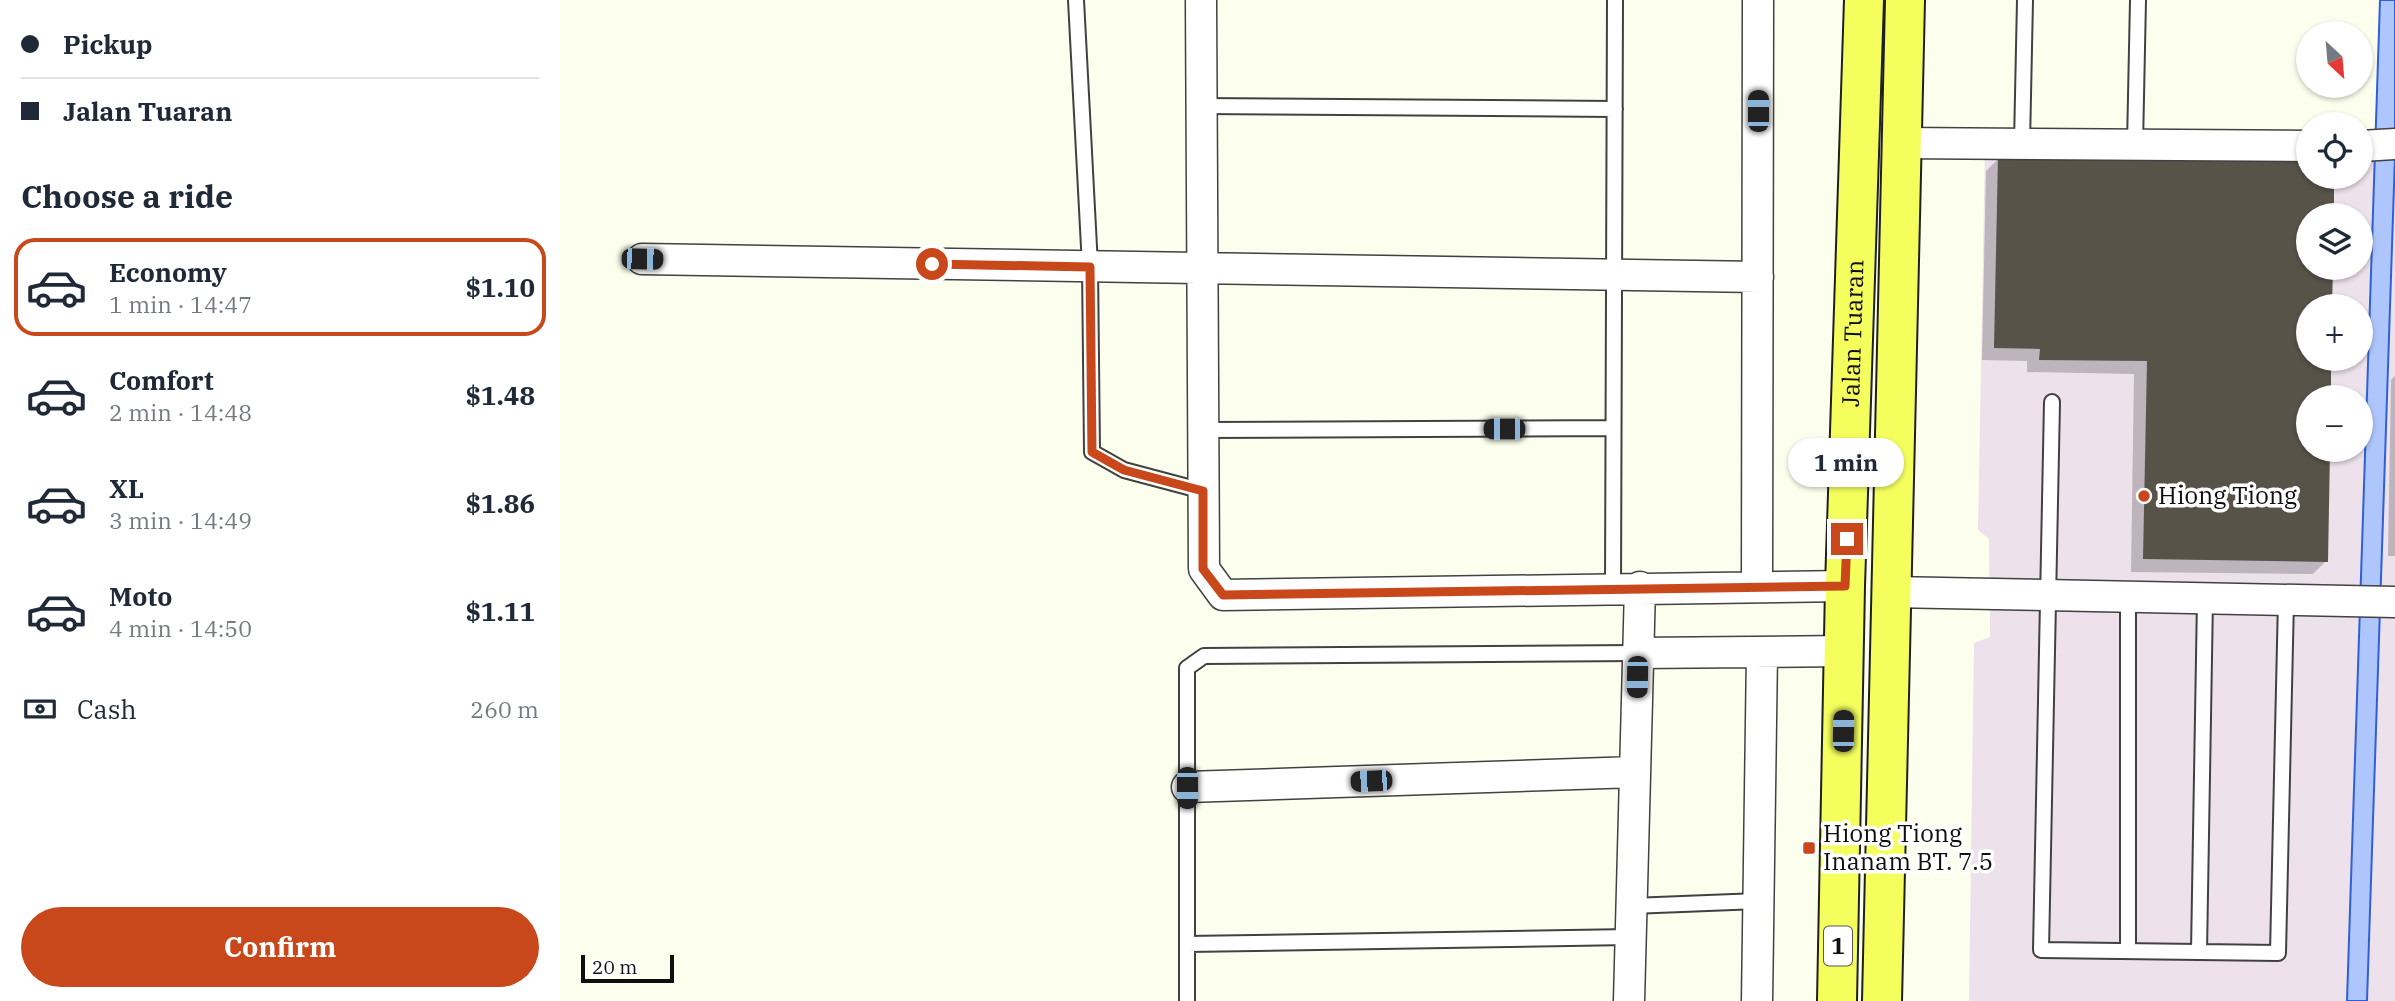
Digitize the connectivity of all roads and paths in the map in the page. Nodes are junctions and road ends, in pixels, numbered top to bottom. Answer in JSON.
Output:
{"nodes":[{"id":1,"x":1076,"y":0,"type":"edge"},
{"id":2,"x":1201,"y":0,"type":"edge"},
{"id":3,"x":1615,"y":0,"type":"edge"},
{"id":4,"x":1758,"y":0,"type":"edge"},
{"id":5,"x":1864,"y":0,"type":"edge"},
{"id":6,"x":1905,"y":0,"type":"edge"},
{"id":7,"x":2025,"y":0,"type":"edge"},
{"id":8,"x":2138,"y":0,"type":"edge"},
{"id":9,"x":1200,"y":106,"type":"junction"},
{"id":10,"x":1615,"y":110,"type":"junction"},
{"id":11,"x":1901,"y":143,"type":"junction"},
{"id":12,"x":2022,"y":144,"type":"junction"},
{"id":13,"x":2135,"y":145,"type":"junction"},
{"id":14,"x":2296,"y":146,"type":"edge"},
{"id":15,"x":642,"y":259,"type":"dead end"},
{"id":16,"x":1090,"y":267,"type":"junction"},
{"id":17,"x":1201,"y":268,"type":"junction"},
{"id":18,"x":1614,"y":275,"type":"junction"},
{"id":19,"x":1758,"y":277,"type":"junction"},
{"id":20,"x":2052,"y":401,"type":"dead end"},
{"id":21,"x":1613,"y":428,"type":"junction"},
{"id":22,"x":1203,"y":430,"type":"junction"},
{"id":23,"x":1203,"y":491,"type":"junction"},
{"id":24,"x":1757,"y":586,"type":"junction"},
{"id":25,"x":1845,"y":586,"type":"junction"},
{"id":26,"x":1626,"y":587,"type":"junction"},
{"id":27,"x":1890,"y":592,"type":"junction"},
{"id":28,"x":2047,"y":595,"type":"junction"},
{"id":29,"x":2128,"y":597,"type":"junction"},
{"id":30,"x":2205,"y":599,"type":"junction"},
{"id":31,"x":2286,"y":600,"type":"junction"},
{"id":32,"x":2392,"y":602,"type":"edge"},
{"id":33,"x":1845,"y":651,"type":"junction"},
{"id":34,"x":1762,"y":652,"type":"junction"},
{"id":35,"x":1638,"y":653,"type":"junction"},
{"id":36,"x":1635,"y":772,"type":"junction"},
{"id":37,"x":1187,"y":788,"type":"junction"},
{"id":38,"x":1759,"y":901,"type":"junction"},
{"id":39,"x":1632,"y":906,"type":"junction"},
{"id":40,"x":1630,"y":937,"type":"junction"},
{"id":41,"x":1187,"y":944,"type":"junction"},
{"id":42,"x":2128,"y":951,"type":"junction"},
{"id":43,"x":2199,"y":951,"type":"junction"},
{"id":44,"x":1187,"y":1001,"type":"edge"},
{"id":45,"x":1629,"y":1001,"type":"edge"},
{"id":46,"x":1757,"y":1001,"type":"edge"},
{"id":47,"x":1837,"y":1001,"type":"edge"},
{"id":48,"x":1882,"y":1001,"type":"edge"}],
"edges":[{"from":1,"to":16,"type":"lane"},
{"from":2,"to":9,"type":"street"},
{"from":3,"to":10,"type":"lane"},
{"from":4,"to":19,"type":"street"},
{"from":5,"to":25,"type":"main road","name":"Jalan Tuaran","number":"1"},
{"from":6,"to":11,"type":"main road","name":"Jalan Tuaran","number":"1"},
{"from":7,"to":12,"type":"lane"},
{"from":8,"to":13,"type":"lane"},
{"from":9,"to":10,"type":"lane"},
{"from":9,"to":17,"type":"street"},
{"from":10,"to":18,"type":"lane"},
{"from":11,"to":12,"type":"street"},
{"from":11,"to":27,"type":"main road","name":"Jalan Tuaran","number":"1"},
{"from":12,"to":13,"type":"street"},
{"from":13,"to":14,"type":"street"},
{"from":15,"to":16,"type":"street"},
{"from":16,"to":17,"type":"street"},
{"from":16,"to":23,"type":"lane"},
{"from":17,"to":18,"type":"street"},
{"from":17,"to":22,"type":"street"},
{"from":18,"to":19,"type":"street"},
{"from":18,"to":21,"type":"lane"},
{"from":19,"to":24,"type":"street"},
{"from":20,"to":28,"type":"lane"},
{"from":21,"to":22,"type":"lane"},
{"from":21,"to":26,"type":"lane"},
{"from":22,"to":23,"type":"street"},
{"from":23,"to":26,"type":"street"},
{"from":24,"to":25,"type":"street"},
{"from":24,"to":26,"type":"street"},
{"from":25,"to":33,"type":"main road","name":"Jalan Tuaran","number":"1"},
{"from":26,"to":35,"type":"street"},
{"from":27,"to":28,"type":"street"},
{"from":27,"to":48,"type":"main road","name":"Jalan Tuaran","number":"1"},
{"from":28,"to":29,"type":"street"},
{"from":28,"to":42,"type":"lane"},
{"from":29,"to":30,"type":"street"},
{"from":29,"to":42,"type":"lane"},
{"from":30,"to":31,"type":"street"},
{"from":30,"to":43,"type":"lane"},
{"from":31,"to":32,"type":"street"},
{"from":31,"to":43,"type":"lane"},
{"from":33,"to":34,"type":"street"},
{"from":33,"to":47,"type":"main road","name":"Jalan Tuaran","number":"1"},
{"from":34,"to":35,"type":"street"},
{"from":34,"to":38,"type":"street"},
{"from":35,"to":36,"type":"street"},
{"from":35,"to":37,"type":"lane"},
{"from":36,"to":37,"type":"street"},
{"from":36,"to":39,"type":"street"},
{"from":37,"to":41,"type":"lane"},
{"from":38,"to":39,"type":"lane"},
{"from":38,"to":46,"type":"street"},
{"from":39,"to":40,"type":"street"},
{"from":40,"to":41,"type":"lane"},
{"from":40,"to":45,"type":"street"},
{"from":41,"to":44,"type":"lane"},
{"from":42,"to":43,"type":"lane"}]}
